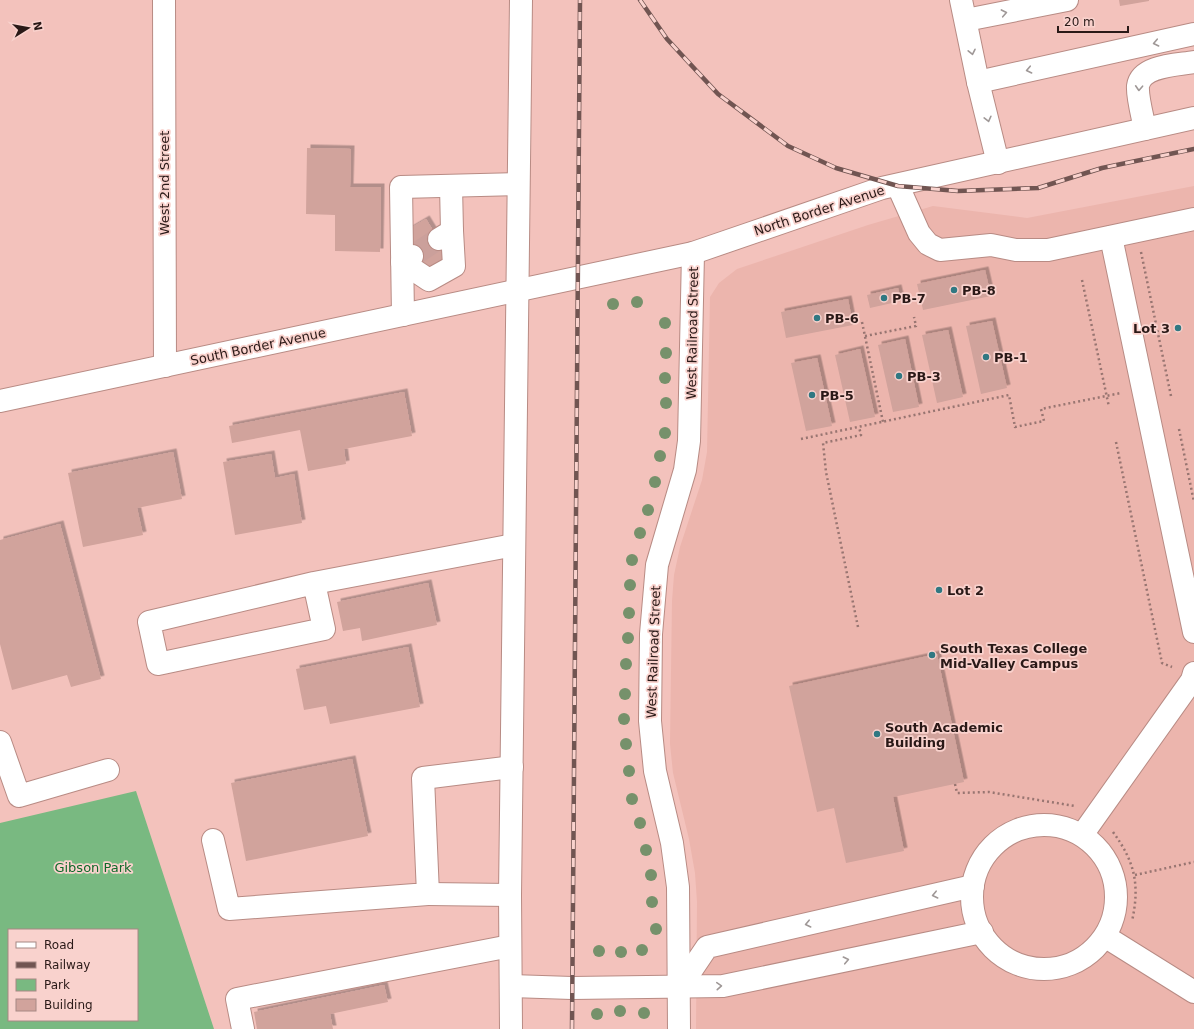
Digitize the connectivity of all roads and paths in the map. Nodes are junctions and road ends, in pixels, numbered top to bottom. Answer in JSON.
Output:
{"nodes":[{"id":1,"x":164,"y":0,"type":"edge"},
{"id":2,"x":521,"y":0,"type":"edge"},
{"id":3,"x":1067,"y":0,"type":"edge"},
{"id":4,"x":964,"y":10,"type":"edge"},
{"id":5,"x":1194,"y":34,"type":"edge"},
{"id":6,"x":1194,"y":62,"type":"edge"},
{"id":7,"x":978,"y":82,"type":"junction"},
{"id":8,"x":1194,"y":118,"type":"edge"},
{"id":9,"x":1145,"y":130,"type":"junction"},
{"id":10,"x":998,"y":163,"type":"junction"},
{"id":11,"x":517,"y":184,"type":"junction"},
{"id":12,"x":451,"y":186,"type":"junction"},
{"id":13,"x":898,"y":186,"type":"junction"},
{"id":14,"x":1194,"y":219,"type":"edge"},
{"id":15,"x":1111,"y":237,"type":"junction"},
{"id":16,"x":1140,"y":248,"type":"dead end"},
{"id":17,"x":693,"y":253,"type":"junction"},
{"id":18,"x":410,"y":257,"type":"junction"},
{"id":19,"x":1082,"y":280,"type":"dead end"},
{"id":20,"x":516,"y":290,"type":"junction"},
{"id":21,"x":403,"y":315,"type":"junction"},
{"id":22,"x":914,"y":317,"type":"dead end"},
{"id":23,"x":862,"y":322,"type":"dead end"},
{"id":24,"x":865,"y":336,"type":"junction"},
{"id":25,"x":164,"y":366,"type":"junction"},
{"id":26,"x":1121,"y":392,"type":"dead end"},
{"id":27,"x":1106,"y":395,"type":"junction"},
{"id":28,"x":1171,"y":396,"type":"dead end"},
{"id":29,"x":0,"y":401,"type":"edge"},
{"id":30,"x":1109,"y":407,"type":"dead end"},
{"id":31,"x":883,"y":422,"type":"junction"},
{"id":32,"x":859,"y":427,"type":"junction"},
{"id":33,"x":1179,"y":428,"type":"dead end"},
{"id":34,"x":801,"y":439,"type":"dead end"},
{"id":35,"x":1116,"y":442,"type":"dead end"},
{"id":36,"x":1194,"y":502,"type":"edge"},
{"id":37,"x":514,"y":545,"type":"junction"},
{"id":38,"x":314,"y":583,"type":"junction"},
{"id":39,"x":858,"y":627,"type":"dead end"},
{"id":40,"x":1194,"y":632,"type":"edge"},
{"id":41,"x":1172,"y":667,"type":"dead end"},
{"id":42,"x":1194,"y":673,"type":"edge"},
{"id":43,"x":0,"y":742,"type":"edge"},
{"id":44,"x":512,"y":767,"type":"junction"},
{"id":45,"x":108,"y":770,"type":"dead end"},
{"id":46,"x":955,"y":784,"type":"dead end"},
{"id":47,"x":1081,"y":807,"type":"dead end"},
{"id":48,"x":1109,"y":827,"type":"dead end"},
{"id":49,"x":1082,"y":835,"type":"junction"},
{"id":50,"x":213,"y":840,"type":"dead end"},
{"id":51,"x":1194,"y":862,"type":"edge"},
{"id":52,"x":1135,"y":875,"type":"junction"},
{"id":53,"x":973,"y":886,"type":"junction"},
{"id":54,"x":428,"y":894,"type":"junction"},
{"id":55,"x":510,"y":895,"type":"junction"},
{"id":56,"x":1132,"y":921,"type":"dead end"},
{"id":57,"x":982,"y":932,"type":"junction"},
{"id":58,"x":1106,"y":937,"type":"junction"},
{"id":59,"x":510,"y":946,"type":"junction"},
{"id":60,"x":511,"y":986,"type":"junction"},
{"id":61,"x":680,"y":987,"type":"junction"},
{"id":62,"x":1194,"y":992,"type":"edge"},
{"id":63,"x":243,"y":1029,"type":"edge"},
{"id":64,"x":511,"y":1029,"type":"edge"},
{"id":65,"x":679,"y":1029,"type":"edge"}],
"edges":[{"from":1,"to":25,"type":"street","name":"West 2nd Street"},
{"from":2,"to":11,"type":"street"},
{"from":4,"to":3,"type":"street","one_way":true},
{"from":4,"to":7,"type":"street","one_way":true},
{"from":5,"to":7,"type":"street","one_way":true},
{"from":6,"to":9,"type":"street","one_way":true},
{"from":7,"to":10,"type":"street","one_way":true},
{"from":8,"to":9,"type":"street","name":"North Border Avenue"},
{"from":9,"to":10,"type":"street","name":"North Border Avenue"},
{"from":10,"to":13,"type":"street","name":"North Border Avenue"},
{"from":11,"to":12,"type":"street"},
{"from":11,"to":20,"type":"street"},
{"from":12,"to":18,"type":"street"},
{"from":12,"to":18,"type":"street"},
{"from":13,"to":15,"type":"street"},
{"from":13,"to":17,"type":"street","name":"North Border Avenue"},
{"from":14,"to":15,"type":"street"},
{"from":15,"to":40,"type":"street"},
{"from":16,"to":28,"type":"path"},
{"from":17,"to":20,"type":"street","name":"North Border Avenue"},
{"from":17,"to":61,"type":"street","name":"West Railroad Street"},
{"from":18,"to":21,"type":"street"},
{"from":19,"to":27,"type":"path"},
{"from":20,"to":21,"type":"street","name":"South Border Avenue"},
{"from":20,"to":37,"type":"street"},
{"from":21,"to":25,"type":"street","name":"South Border Avenue"},
{"from":22,"to":24,"type":"path"},
{"from":23,"to":24,"type":"path"},
{"from":24,"to":31,"type":"path"},
{"from":25,"to":29,"type":"street","name":"South Border Avenue"},
{"from":26,"to":27,"type":"path"},
{"from":27,"to":30,"type":"path"},
{"from":27,"to":31,"type":"path"},
{"from":31,"to":32,"type":"path"},
{"from":32,"to":34,"type":"path"},
{"from":32,"to":39,"type":"path"},
{"from":33,"to":36,"type":"path"},
{"from":35,"to":41,"type":"path"},
{"from":37,"to":38,"type":"street"},
{"from":37,"to":44,"type":"street"},
{"from":38,"to":38,"type":"street"},
{"from":42,"to":49,"type":"street"},
{"from":43,"to":45,"type":"street"},
{"from":44,"to":54,"type":"street"},
{"from":44,"to":55,"type":"street"},
{"from":46,"to":47,"type":"path"},
{"from":48,"to":52,"type":"path"},
{"from":49,"to":53,"type":"street"},
{"from":49,"to":58,"type":"street"},
{"from":50,"to":54,"type":"street"},
{"from":51,"to":52,"type":"path"},
{"from":52,"to":56,"type":"path"},
{"from":53,"to":57,"type":"street"},
{"from":53,"to":61,"type":"street","one_way":true},
{"from":54,"to":55,"type":"street"},
{"from":55,"to":59,"type":"street"},
{"from":57,"to":58,"type":"street"},
{"from":61,"to":57,"type":"street","one_way":true},
{"from":58,"to":62,"type":"street"},
{"from":59,"to":60,"type":"street"},
{"from":59,"to":63,"type":"street"},
{"from":60,"to":61,"type":"street"},
{"from":60,"to":64,"type":"street"},
{"from":61,"to":65,"type":"street","name":"West Railroad Street"}]}
